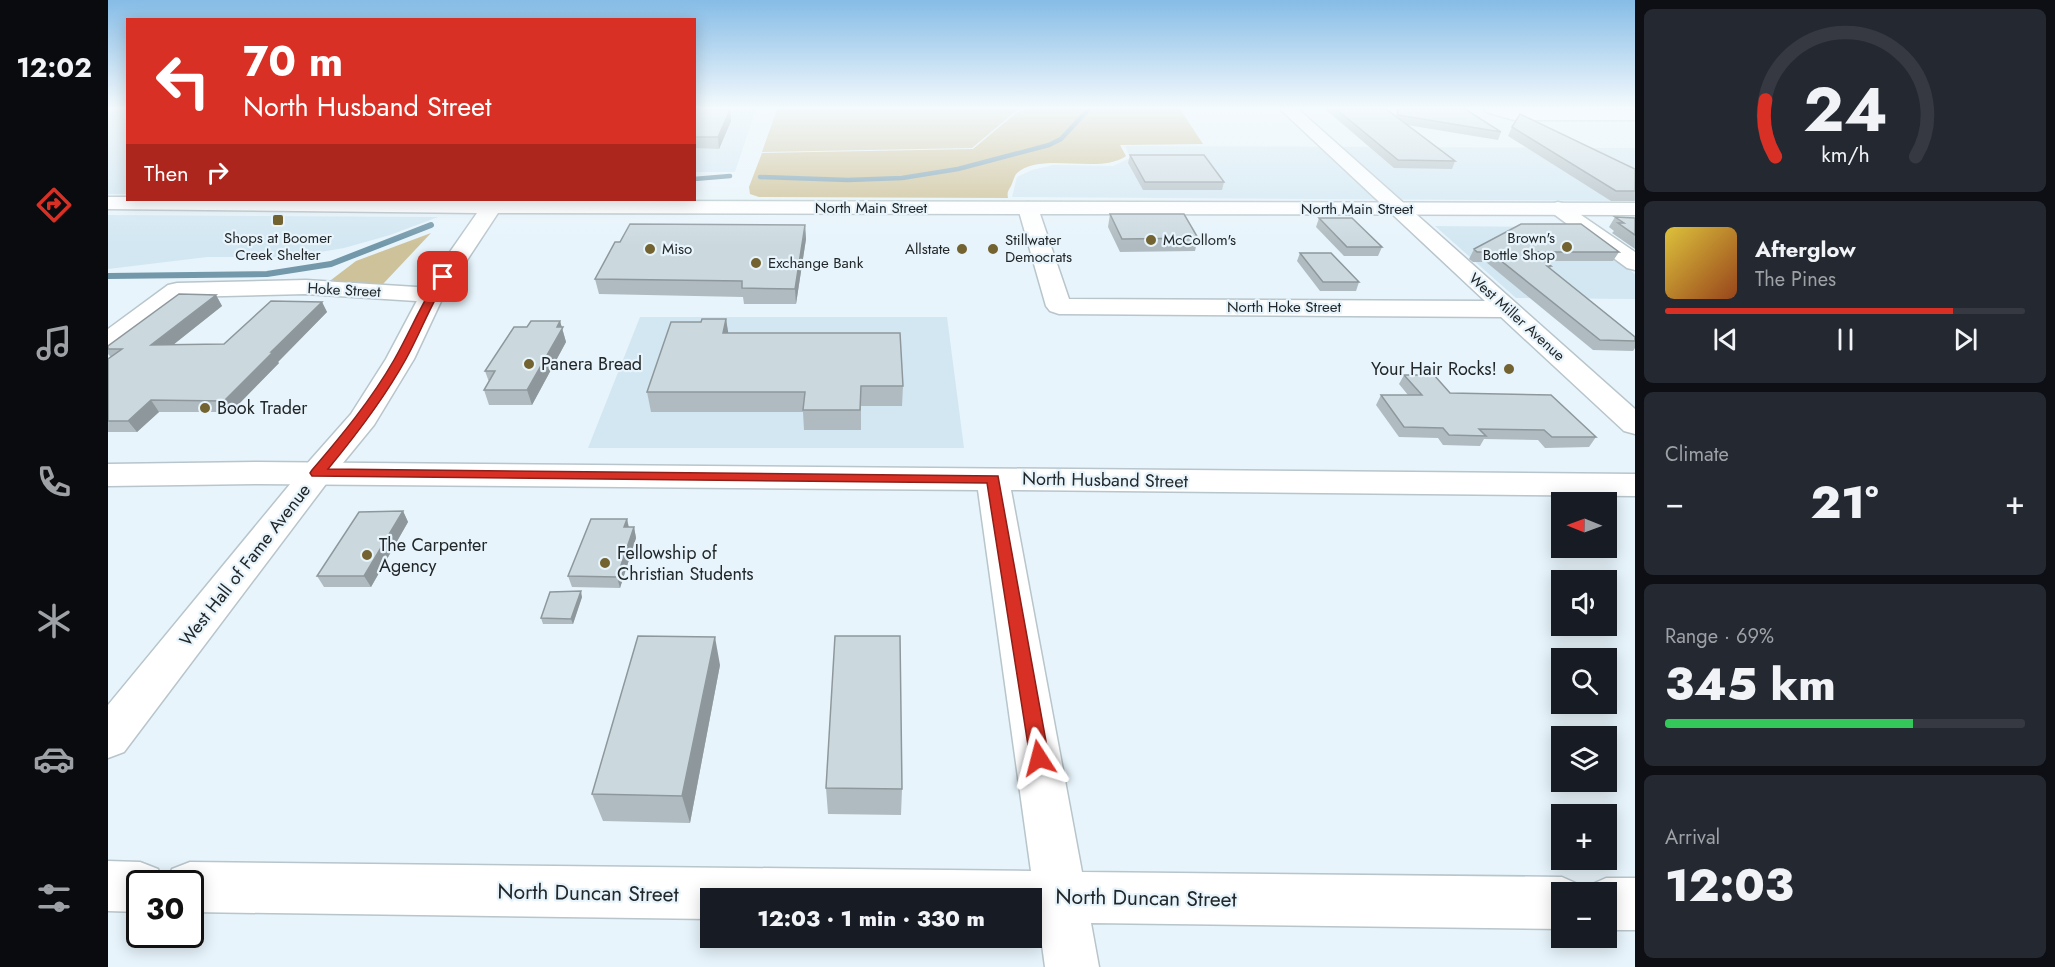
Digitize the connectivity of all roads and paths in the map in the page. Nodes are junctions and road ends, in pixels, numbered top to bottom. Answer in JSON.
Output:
{"nodes":[{"id":1,"x":1338,"y":154,"type":"edge"},
{"id":2,"x":108,"y":203,"type":"edge"},
{"id":3,"x":494,"y":203,"type":"edge"},
{"id":4,"x":1028,"y":208,"type":"junction"},
{"id":5,"x":1558,"y":208,"type":"junction"},
{"id":6,"x":1398,"y":209,"type":"junction"},
{"id":7,"x":1635,"y":209,"type":"edge"},
{"id":8,"x":1635,"y":263,"type":"edge"},
{"id":9,"x":432,"y":295,"type":"junction"},
{"id":10,"x":1509,"y":309,"type":"junction"},
{"id":11,"x":108,"y":342,"type":"edge"},
{"id":12,"x":1635,"y":425,"type":"edge"},
{"id":13,"x":317,"y":473,"type":"junction"},
{"id":14,"x":108,"y":475,"type":"edge"},
{"id":15,"x":993,"y":479,"type":"junction"},
{"id":16,"x":1635,"y":485,"type":"edge"},
{"id":17,"x":108,"y":738,"type":"edge"},
{"id":18,"x":108,"y":886,"type":"edge"},
{"id":19,"x":126,"y":887,"type":"edge"},
{"id":20,"x":204,"y":887,"type":"edge"},
{"id":21,"x":1062,"y":897,"type":"junction"},
{"id":22,"x":1551,"y":903,"type":"edge"},
{"id":23,"x":1617,"y":904,"type":"edge"},
{"id":24,"x":1635,"y":904,"type":"edge"},
{"id":25,"x":1072,"y":967,"type":"edge"}],
"edges":[{"from":1,"to":6,"type":"street","name":"West Miller Avenue"},
{"from":2,"to":3,"type":"street","name":"North Main Street"},
{"from":3,"to":4,"type":"street","name":"North Main Street"},
{"from":3,"to":9,"type":"street","name":"West Hall of Fame Avenue"},
{"from":4,"to":6,"type":"street","name":"North Main Street"},
{"from":4,"to":10,"type":"street","name":"North Hoke Street"},
{"from":5,"to":6,"type":"street","name":"North Main Street"},
{"from":5,"to":7,"type":"street","name":"North Main Street"},
{"from":5,"to":8,"type":"street"},
{"from":6,"to":10,"type":"street","name":"West Miller Avenue"},
{"from":9,"to":11,"type":"street","name":"Hoke Street"},
{"from":9,"to":13,"type":"street","name":"West Hall of Fame Avenue"},
{"from":10,"to":12,"type":"street","name":"West Miller Avenue"},
{"from":13,"to":14,"type":"street","name":"North Husband Street"},
{"from":13,"to":15,"type":"street","name":"North Husband Street"},
{"from":13,"to":17,"type":"street","name":"West Hall of Fame Avenue"},
{"from":15,"to":16,"type":"street","name":"North Husband Street"},
{"from":15,"to":21,"type":"street"},
{"from":18,"to":19,"type":"street"},
{"from":20,"to":21,"type":"street","name":"North Duncan Street"},
{"from":21,"to":22,"type":"street","name":"North Duncan Street"},
{"from":21,"to":25,"type":"street"},
{"from":23,"to":24,"type":"street"}]}
